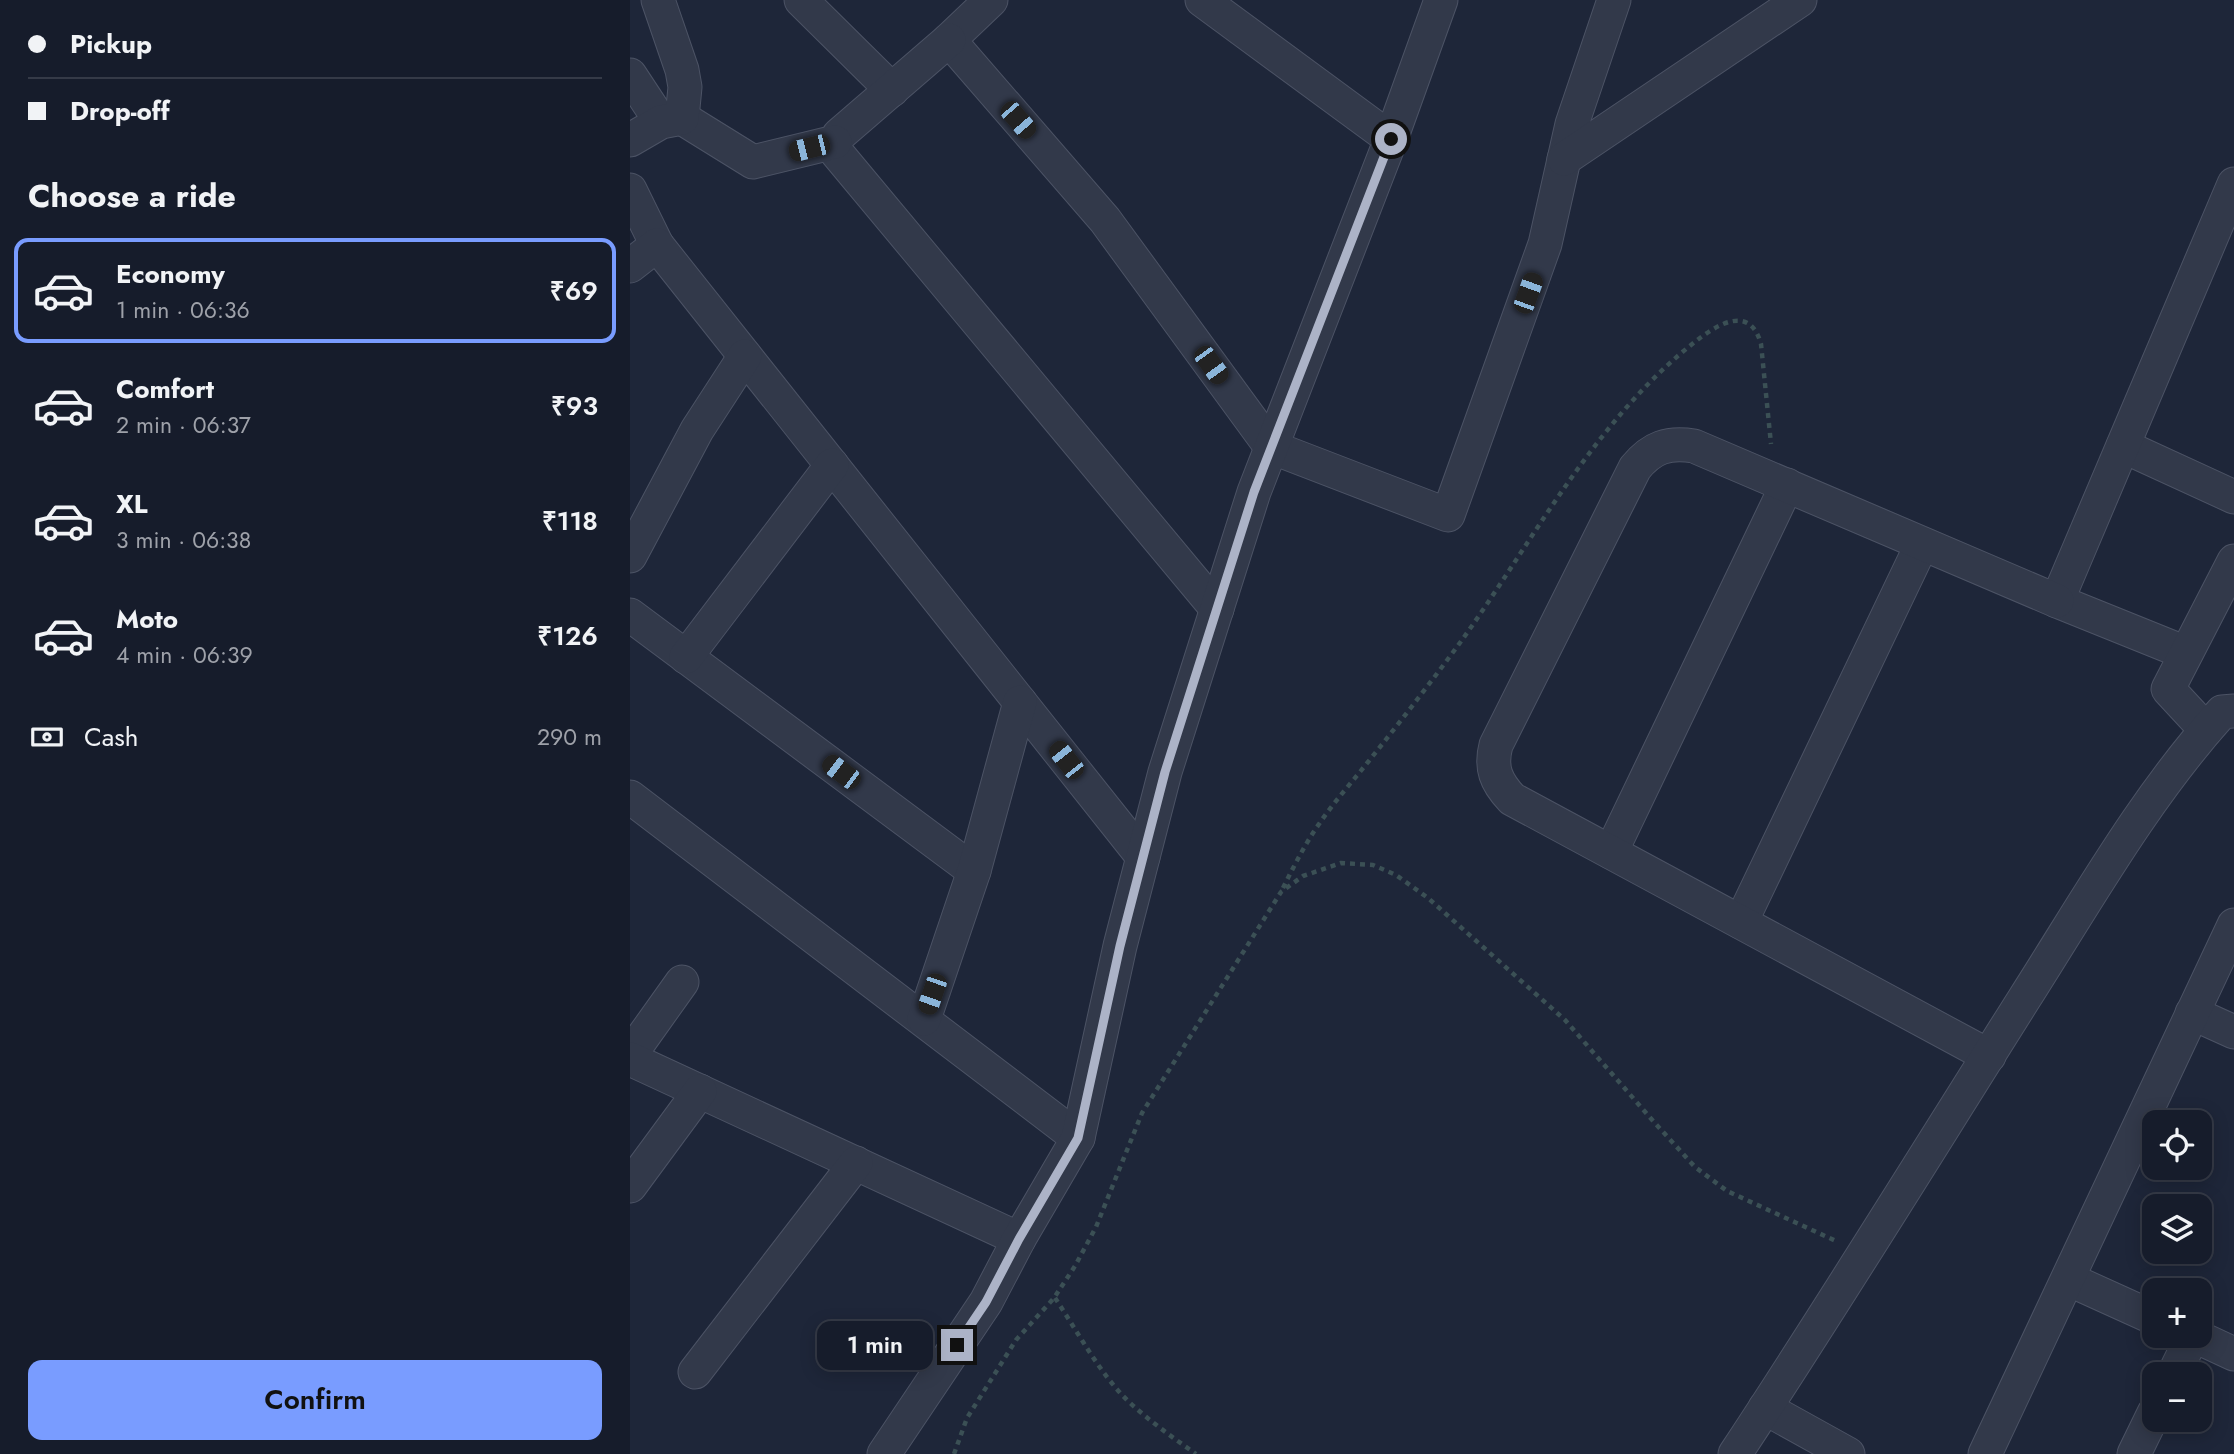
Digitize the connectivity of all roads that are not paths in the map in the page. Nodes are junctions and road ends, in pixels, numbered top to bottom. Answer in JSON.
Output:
{"nodes":[{"id":1,"x":658,"y":0,"type":"edge"},
{"id":2,"x":801,"y":0,"type":"edge"},
{"id":3,"x":991,"y":0,"type":"edge"},
{"id":4,"x":1202,"y":0,"type":"edge"},
{"id":5,"x":1441,"y":0,"type":"edge"},
{"id":6,"x":1614,"y":0,"type":"edge"},
{"id":7,"x":1800,"y":0,"type":"edge"},
{"id":8,"x":949,"y":40,"type":"junction"},
{"id":9,"x":630,"y":75,"type":"edge"},
{"id":10,"x":892,"y":90,"type":"junction"},
{"id":11,"x":671,"y":120,"type":"junction"},
{"id":12,"x":1391,"y":139,"type":"junction"},
{"id":13,"x":630,"y":140,"type":"edge"},
{"id":14,"x":835,"y":142,"type":"junction"},
{"id":15,"x":1564,"y":159,"type":"junction"},
{"id":16,"x":2234,"y":184,"type":"edge"},
{"id":17,"x":630,"y":190,"type":"edge"},
{"id":18,"x":657,"y":245,"type":"junction"},
{"id":19,"x":630,"y":266,"type":"edge"},
{"id":20,"x":746,"y":356,"type":"junction"},
{"id":21,"x":2123,"y":446,"type":"junction"},
{"id":22,"x":1271,"y":447,"type":"junction"},
{"id":23,"x":832,"y":465,"type":"junction"},
{"id":24,"x":1781,"y":483,"type":"junction"},
{"id":25,"x":2234,"y":497,"type":"edge"},
{"id":26,"x":1922,"y":544,"type":"junction"},
{"id":27,"x":630,"y":556,"type":"edge"},
{"id":28,"x":2234,"y":561,"type":"edge"},
{"id":29,"x":2057,"y":601,"type":"junction"},
{"id":30,"x":1217,"y":609,"type":"junction"},
{"id":31,"x":630,"y":615,"type":"edge"},
{"id":32,"x":2186,"y":653,"type":"junction"},
{"id":33,"x":686,"y":657,"type":"junction"},
{"id":34,"x":1020,"y":702,"type":"junction"},
{"id":35,"x":2234,"y":711,"type":"edge"},
{"id":36,"x":2206,"y":730,"type":"junction"},
{"id":37,"x":630,"y":797,"type":"edge"},
{"id":38,"x":1611,"y":852,"type":"junction"},
{"id":39,"x":1143,"y":857,"type":"junction"},
{"id":40,"x":974,"y":871,"type":"junction"},
{"id":41,"x":1741,"y":922,"type":"junction"},
{"id":42,"x":2234,"y":925,"type":"edge"},
{"id":43,"x":682,"y":982,"type":"dead end"},
{"id":44,"x":2192,"y":1013,"type":"junction"},
{"id":45,"x":924,"y":1019,"type":"junction"},
{"id":46,"x":2234,"y":1032,"type":"edge"},
{"id":47,"x":1989,"y":1056,"type":"junction"},
{"id":48,"x":630,"y":1057,"type":"edge"},
{"id":49,"x":700,"y":1091,"type":"junction"},
{"id":50,"x":1078,"y":1138,"type":"junction"},
{"id":51,"x":856,"y":1163,"type":"junction"},
{"id":52,"x":630,"y":1186,"type":"edge"},
{"id":53,"x":1019,"y":1239,"type":"junction"},
{"id":54,"x":2068,"y":1279,"type":"junction"},
{"id":55,"x":2142,"y":1313,"type":"edge"},
{"id":56,"x":2212,"y":1344,"type":"edge"},
{"id":57,"x":2234,"y":1354,"type":"edge"},
{"id":58,"x":695,"y":1372,"type":"dead end"},
{"id":59,"x":1765,"y":1408,"type":"junction"},
{"id":60,"x":2145,"y":1432,"type":"edge"},
{"id":61,"x":884,"y":1454,"type":"edge"},
{"id":62,"x":1735,"y":1454,"type":"edge"},
{"id":63,"x":1849,"y":1454,"type":"edge"},
{"id":64,"x":1986,"y":1454,"type":"edge"},
{"id":65,"x":2134,"y":1454,"type":"edge"}],
"edges":[{"from":1,"to":11,"type":"street"},
{"from":2,"to":10,"type":"street"},
{"from":3,"to":8,"type":"street"},
{"from":4,"to":12,"type":"street"},
{"from":5,"to":12,"type":"street"},
{"from":6,"to":15,"type":"street"},
{"from":7,"to":15,"type":"street"},
{"from":8,"to":10,"type":"street"},
{"from":8,"to":22,"type":"street"},
{"from":9,"to":11,"type":"street"},
{"from":10,"to":14,"type":"street"},
{"from":11,"to":13,"type":"street"},
{"from":11,"to":14,"type":"street"},
{"from":12,"to":22,"type":"street"},
{"from":14,"to":30,"type":"street"},
{"from":15,"to":22,"type":"street"},
{"from":16,"to":21,"type":"street"},
{"from":17,"to":18,"type":"street"},
{"from":18,"to":19,"type":"street"},
{"from":18,"to":20,"type":"street"},
{"from":20,"to":23,"type":"street"},
{"from":20,"to":27,"type":"street"},
{"from":21,"to":25,"type":"street"},
{"from":21,"to":29,"type":"street"},
{"from":22,"to":30,"type":"street"},
{"from":23,"to":33,"type":"street"},
{"from":23,"to":34,"type":"street"},
{"from":24,"to":26,"type":"street"},
{"from":24,"to":38,"type":"street"},
{"from":24,"to":38,"type":"street"},
{"from":26,"to":29,"type":"street"},
{"from":26,"to":41,"type":"street"},
{"from":28,"to":32,"type":"street"},
{"from":29,"to":32,"type":"street"},
{"from":30,"to":39,"type":"street"},
{"from":31,"to":33,"type":"street"},
{"from":32,"to":36,"type":"street"},
{"from":33,"to":40,"type":"street"},
{"from":34,"to":39,"type":"street"},
{"from":34,"to":40,"type":"street"},
{"from":35,"to":36,"type":"street"},
{"from":36,"to":47,"type":"street"},
{"from":37,"to":45,"type":"street"},
{"from":38,"to":41,"type":"street"},
{"from":39,"to":50,"type":"street"},
{"from":40,"to":45,"type":"street"},
{"from":41,"to":47,"type":"street"},
{"from":42,"to":44,"type":"street"},
{"from":43,"to":48,"type":"street"},
{"from":44,"to":46,"type":"street"},
{"from":44,"to":54,"type":"street"},
{"from":45,"to":50,"type":"street"},
{"from":47,"to":59,"type":"street"},
{"from":48,"to":49,"type":"street"},
{"from":49,"to":51,"type":"street"},
{"from":49,"to":52,"type":"street"},
{"from":50,"to":53,"type":"street"},
{"from":51,"to":53,"type":"street"},
{"from":51,"to":58,"type":"street"},
{"from":53,"to":61,"type":"street"},
{"from":54,"to":55,"type":"street"},
{"from":54,"to":64,"type":"street"},
{"from":56,"to":57,"type":"street"},
{"from":59,"to":62,"type":"street"},
{"from":59,"to":63,"type":"street"},
{"from":60,"to":65,"type":"street"}]}
